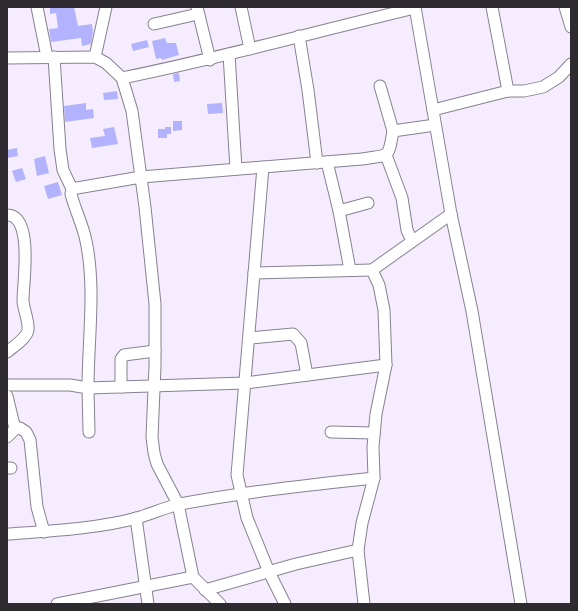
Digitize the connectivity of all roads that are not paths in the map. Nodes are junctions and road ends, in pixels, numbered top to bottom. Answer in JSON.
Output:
{"nodes":[{"id":1,"x":37,"y":7,"type":"edge"},
{"id":2,"x":106,"y":7,"type":"edge"},
{"id":3,"x":241,"y":7,"type":"edge"},
{"id":4,"x":492,"y":7,"type":"edge"},
{"id":5,"x":565,"y":7,"type":"edge"},
{"id":6,"x":415,"y":8,"type":"edge"},
{"id":7,"x":198,"y":10,"type":"edge"},
{"id":8,"x":154,"y":24,"type":"dead end"},
{"id":9,"x":571,"y":27,"type":"edge"},
{"id":10,"x":299,"y":36,"type":"junction"},
{"id":11,"x":250,"y":49,"type":"junction"},
{"id":12,"x":229,"y":54,"type":"junction"},
{"id":13,"x":50,"y":57,"type":"junction"},
{"id":14,"x":95,"y":57,"type":"junction"},
{"id":15,"x":7,"y":58,"type":"edge"},
{"id":16,"x":210,"y":60,"type":"junction"},
{"id":17,"x":571,"y":64,"type":"edge"},
{"id":18,"x":122,"y":78,"type":"junction"},
{"id":19,"x":380,"y":86,"type":"dead end"},
{"id":20,"x":508,"y":91,"type":"junction"},
{"id":21,"x":433,"y":110,"type":"junction"},
{"id":22,"x":435,"y":125,"type":"junction"},
{"id":23,"x":393,"y":132,"type":"junction"},
{"id":24,"x":386,"y":155,"type":"junction"},
{"id":25,"x":322,"y":163,"type":"junction"},
{"id":26,"x":263,"y":167,"type":"junction"},
{"id":27,"x":236,"y":169,"type":"junction"},
{"id":28,"x":141,"y":177,"type":"junction"},
{"id":29,"x":72,"y":189,"type":"junction"},
{"id":30,"x":368,"y":203,"type":"dead end"},
{"id":31,"x":339,"y":211,"type":"junction"},
{"id":32,"x":451,"y":214,"type":"junction"},
{"id":33,"x":7,"y":216,"type":"edge"},
{"id":34,"x":412,"y":241,"type":"junction"},
{"id":35,"x":350,"y":270,"type":"junction"},
{"id":36,"x":372,"y":270,"type":"junction"},
{"id":37,"x":254,"y":273,"type":"junction"},
{"id":38,"x":250,"y":338,"type":"junction"},
{"id":39,"x":155,"y":351,"type":"junction"},
{"id":40,"x":7,"y":352,"type":"edge"},
{"id":41,"x":386,"y":365,"type":"junction"},
{"id":42,"x":307,"y":375,"type":"junction"},
{"id":43,"x":245,"y":383,"type":"junction"},
{"id":44,"x":7,"y":385,"type":"edge"},
{"id":45,"x":155,"y":385,"type":"junction"},
{"id":46,"x":121,"y":387,"type":"junction"},
{"id":47,"x":88,"y":388,"type":"junction"},
{"id":48,"x":7,"y":396,"type":"edge"},
{"id":49,"x":15,"y":429,"type":"junction"},
{"id":50,"x":90,"y":432,"type":"dead end"},
{"id":51,"x":331,"y":432,"type":"dead end"},
{"id":52,"x":374,"y":433,"type":"junction"},
{"id":53,"x":7,"y":437,"type":"edge"},
{"id":54,"x":374,"y":478,"type":"junction"},
{"id":55,"x":241,"y":494,"type":"junction"},
{"id":56,"x":178,"y":504,"type":"junction"},
{"id":57,"x":136,"y":518,"type":"junction"},
{"id":58,"x":44,"y":532,"type":"junction"},
{"id":59,"x":7,"y":534,"type":"edge"},
{"id":60,"x":358,"y":550,"type":"junction"},
{"id":61,"x":269,"y":572,"type":"junction"},
{"id":62,"x":193,"y":577,"type":"junction"},
{"id":63,"x":145,"y":586,"type":"junction"},
{"id":64,"x":205,"y":590,"type":"junction"},
{"id":65,"x":57,"y":604,"type":"edge"},
{"id":66,"x":148,"y":604,"type":"edge"},
{"id":67,"x":220,"y":604,"type":"edge"},
{"id":68,"x":285,"y":604,"type":"edge"},
{"id":69,"x":364,"y":604,"type":"edge"},
{"id":70,"x":521,"y":604,"type":"edge"}],
"edges":[{"from":1,"to":13,"type":"street"},
{"from":2,"to":14,"type":"street"},
{"from":3,"to":11,"type":"street"},
{"from":4,"to":20,"type":"street"},
{"from":5,"to":9,"type":"street"},
{"from":6,"to":10,"type":"street"},
{"from":6,"to":21,"type":"street"},
{"from":7,"to":8,"type":"street"},
{"from":7,"to":16,"type":"street"},
{"from":10,"to":11,"type":"street"},
{"from":10,"to":25,"type":"street"},
{"from":11,"to":12,"type":"street"},
{"from":12,"to":16,"type":"street"},
{"from":12,"to":27,"type":"street"},
{"from":13,"to":14,"type":"street"},
{"from":13,"to":15,"type":"street"},
{"from":13,"to":29,"type":"street"},
{"from":14,"to":18,"type":"street"},
{"from":16,"to":18,"type":"street"},
{"from":17,"to":20,"type":"street"},
{"from":18,"to":28,"type":"street"},
{"from":19,"to":23,"type":"street"},
{"from":20,"to":21,"type":"street"},
{"from":21,"to":22,"type":"street"},
{"from":22,"to":23,"type":"street"},
{"from":22,"to":32,"type":"street"},
{"from":23,"to":24,"type":"street"},
{"from":24,"to":25,"type":"street"},
{"from":24,"to":34,"type":"street"},
{"from":25,"to":26,"type":"street"},
{"from":25,"to":31,"type":"street"},
{"from":26,"to":27,"type":"street"},
{"from":26,"to":37,"type":"street"},
{"from":27,"to":28,"type":"street"},
{"from":28,"to":29,"type":"street"},
{"from":28,"to":39,"type":"street"},
{"from":29,"to":47,"type":"street"},
{"from":30,"to":31,"type":"street"},
{"from":31,"to":35,"type":"street"},
{"from":32,"to":34,"type":"street"},
{"from":32,"to":70,"type":"street"},
{"from":33,"to":40,"type":"street"},
{"from":34,"to":36,"type":"street"},
{"from":35,"to":36,"type":"street"},
{"from":35,"to":37,"type":"street"},
{"from":36,"to":41,"type":"street"},
{"from":37,"to":38,"type":"street"},
{"from":38,"to":42,"type":"street"},
{"from":38,"to":43,"type":"street"},
{"from":39,"to":45,"type":"street"},
{"from":39,"to":46,"type":"street"},
{"from":41,"to":42,"type":"street"},
{"from":41,"to":52,"type":"street"},
{"from":42,"to":43,"type":"street"},
{"from":43,"to":45,"type":"street"},
{"from":43,"to":55,"type":"street"},
{"from":44,"to":47,"type":"street"},
{"from":45,"to":46,"type":"street"},
{"from":45,"to":56,"type":"street"},
{"from":46,"to":47,"type":"street"},
{"from":47,"to":50,"type":"street"},
{"from":48,"to":49,"type":"street"},
{"from":49,"to":53,"type":"street"},
{"from":49,"to":58,"type":"street"},
{"from":51,"to":52,"type":"street"},
{"from":52,"to":54,"type":"street"},
{"from":54,"to":55,"type":"street"},
{"from":54,"to":60,"type":"street"},
{"from":55,"to":56,"type":"street"},
{"from":55,"to":61,"type":"street"},
{"from":56,"to":57,"type":"street"},
{"from":56,"to":62,"type":"street"},
{"from":57,"to":58,"type":"street"},
{"from":57,"to":63,"type":"street"},
{"from":58,"to":59,"type":"street"},
{"from":60,"to":61,"type":"street"},
{"from":60,"to":69,"type":"street"},
{"from":61,"to":64,"type":"street"},
{"from":61,"to":68,"type":"street"},
{"from":62,"to":63,"type":"street"},
{"from":62,"to":64,"type":"street"},
{"from":63,"to":65,"type":"street"},
{"from":63,"to":66,"type":"street"},
{"from":64,"to":67,"type":"street"}]}
